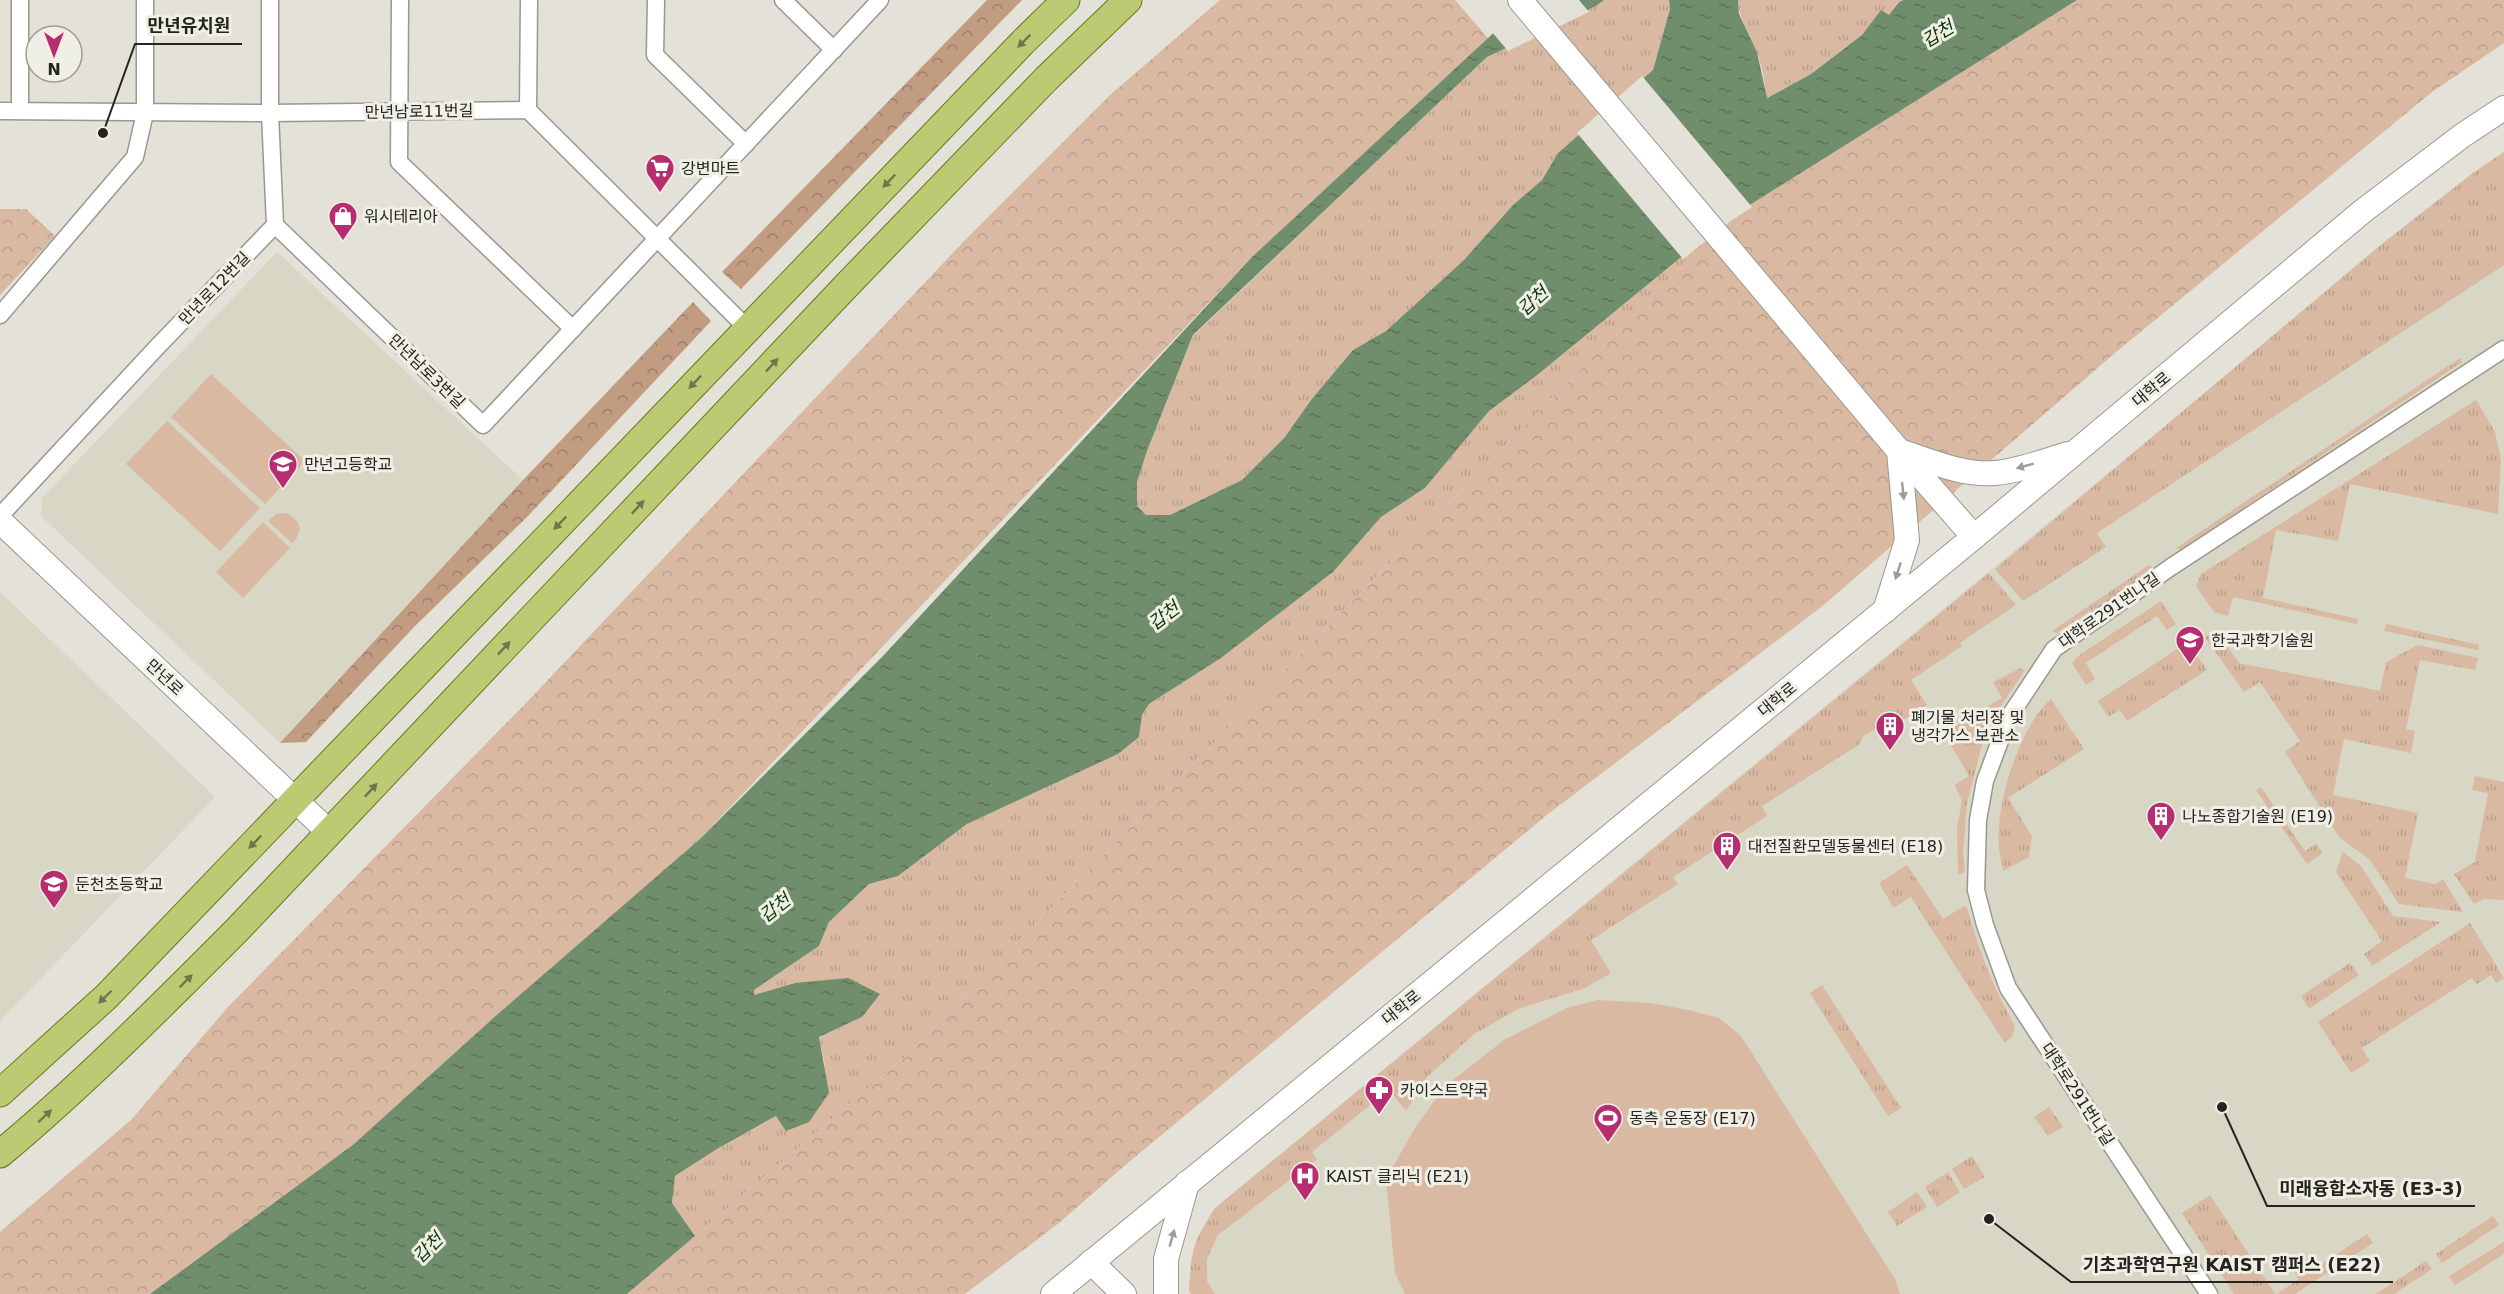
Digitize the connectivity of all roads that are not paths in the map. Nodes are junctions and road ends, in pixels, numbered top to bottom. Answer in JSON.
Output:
{"nodes":[{"id":1,"x":20,"y":0,"type":"edge"},
{"id":2,"x":145,"y":0,"type":"edge"},
{"id":3,"x":270,"y":0,"type":"edge"},
{"id":4,"x":400,"y":0,"type":"edge"},
{"id":5,"x":529,"y":0,"type":"edge"},
{"id":6,"x":656,"y":0,"type":"edge"},
{"id":7,"x":783,"y":0,"type":"edge"},
{"id":8,"x":880,"y":0,"type":"edge"},
{"id":9,"x":1066,"y":0,"type":"edge"},
{"id":10,"x":1128,"y":0,"type":"edge"},
{"id":11,"x":1520,"y":0,"type":"edge"},
{"id":12,"x":834,"y":50,"type":"junction"},
{"id":13,"x":2504,"y":108,"type":"edge"},
{"id":14,"x":528,"y":110,"type":"junction"},
{"id":15,"x":0,"y":111,"type":"edge"},
{"id":16,"x":20,"y":111,"type":"junction"},
{"id":17,"x":399,"y":111,"type":"junction"},
{"id":18,"x":270,"y":112,"type":"junction"},
{"id":19,"x":145,"y":113,"type":"junction"},
{"id":20,"x":746,"y":144,"type":"junction"},
{"id":21,"x":275,"y":225,"type":"junction"},
{"id":22,"x":657,"y":239,"type":"junction"},
{"id":23,"x":0,"y":315,"type":"edge"},
{"id":24,"x":747,"y":328,"type":"junction"},
{"id":25,"x":573,"y":329,"type":"junction"},
{"id":26,"x":2504,"y":349,"type":"edge"},
{"id":27,"x":1899,"y":451,"type":"junction"},
{"id":28,"x":2075,"y":452,"type":"junction"},
{"id":29,"x":0,"y":516,"type":"edge"},
{"id":30,"x":0,"y":521,"type":"edge"},
{"id":31,"x":1974,"y":537,"type":"junction"},
{"id":32,"x":1885,"y":611,"type":"junction"},
{"id":33,"x":295,"y":799,"type":"junction"},
{"id":34,"x":330,"y":833,"type":"junction"},
{"id":35,"x":0,"y":1094,"type":"edge"},
{"id":36,"x":0,"y":1154,"type":"edge"},
{"id":37,"x":1187,"y":1183,"type":"junction"},
{"id":38,"x":1091,"y":1262,"type":"junction"},
{"id":39,"x":1053,"y":1294,"type":"edge"},
{"id":40,"x":1124,"y":1294,"type":"edge"},
{"id":41,"x":1166,"y":1294,"type":"edge"},
{"id":42,"x":2209,"y":1294,"type":"edge"}],
"edges":[{"from":1,"to":16,"type":"street"},
{"from":2,"to":19,"type":"street"},
{"from":3,"to":18,"type":"street"},
{"from":4,"to":17,"type":"street"},
{"from":5,"to":14,"type":"street"},
{"from":6,"to":20,"type":"street"},
{"from":7,"to":12,"type":"street"},
{"from":8,"to":12,"type":"street","name":"만년남로3번길"},
{"from":9,"to":24,"type":"main road","one_way":true},
{"from":34,"to":10,"type":"main road","one_way":true},
{"from":11,"to":27,"type":"main road"},
{"from":12,"to":20,"type":"street","name":"만년남로3번길"},
{"from":13,"to":28,"type":"main road","name":"대학로"},
{"from":14,"to":17,"type":"street","name":"만년남로11번길"},
{"from":14,"to":22,"type":"street"},
{"from":15,"to":16,"type":"street","name":"만년남로11번길"},
{"from":16,"to":19,"type":"street","name":"만년남로11번길"},
{"from":17,"to":18,"type":"street","name":"만년남로11번길"},
{"from":17,"to":25,"type":"street"},
{"from":18,"to":19,"type":"street","name":"만년남로11번길"},
{"from":18,"to":21,"type":"street"},
{"from":19,"to":23,"type":"street"},
{"from":20,"to":22,"type":"street","name":"만년남로3번길"},
{"from":21,"to":25,"type":"street","name":"만년남로3번길"},
{"from":21,"to":29,"type":"street","name":"만년로12번길"},
{"from":22,"to":24,"type":"street"},
{"from":22,"to":25,"type":"street","name":"만년남로3번길"},
{"from":24,"to":33,"type":"main road","one_way":true},
{"from":26,"to":42,"type":"street","name":"대학로291번나길"},
{"from":28,"to":27,"type":"main road","one_way":true},
{"from":27,"to":31,"type":"main road"},
{"from":27,"to":32,"type":"main road","one_way":true},
{"from":28,"to":31,"type":"main road","name":"대학로"},
{"from":30,"to":33,"type":"main road","name":"만년로"},
{"from":31,"to":32,"type":"main road","name":"대학로"},
{"from":32,"to":37,"type":"main road","name":"대학로"},
{"from":33,"to":34,"type":"main road","name":"만년로"},
{"from":33,"to":35,"type":"main road","one_way":true},
{"from":36,"to":34,"type":"main road","one_way":true},
{"from":37,"to":38,"type":"main road","name":"대학로"},
{"from":41,"to":37,"type":"main road","one_way":true},
{"from":38,"to":39,"type":"main road","name":"대학로"},
{"from":38,"to":40,"type":"main road"}]}
